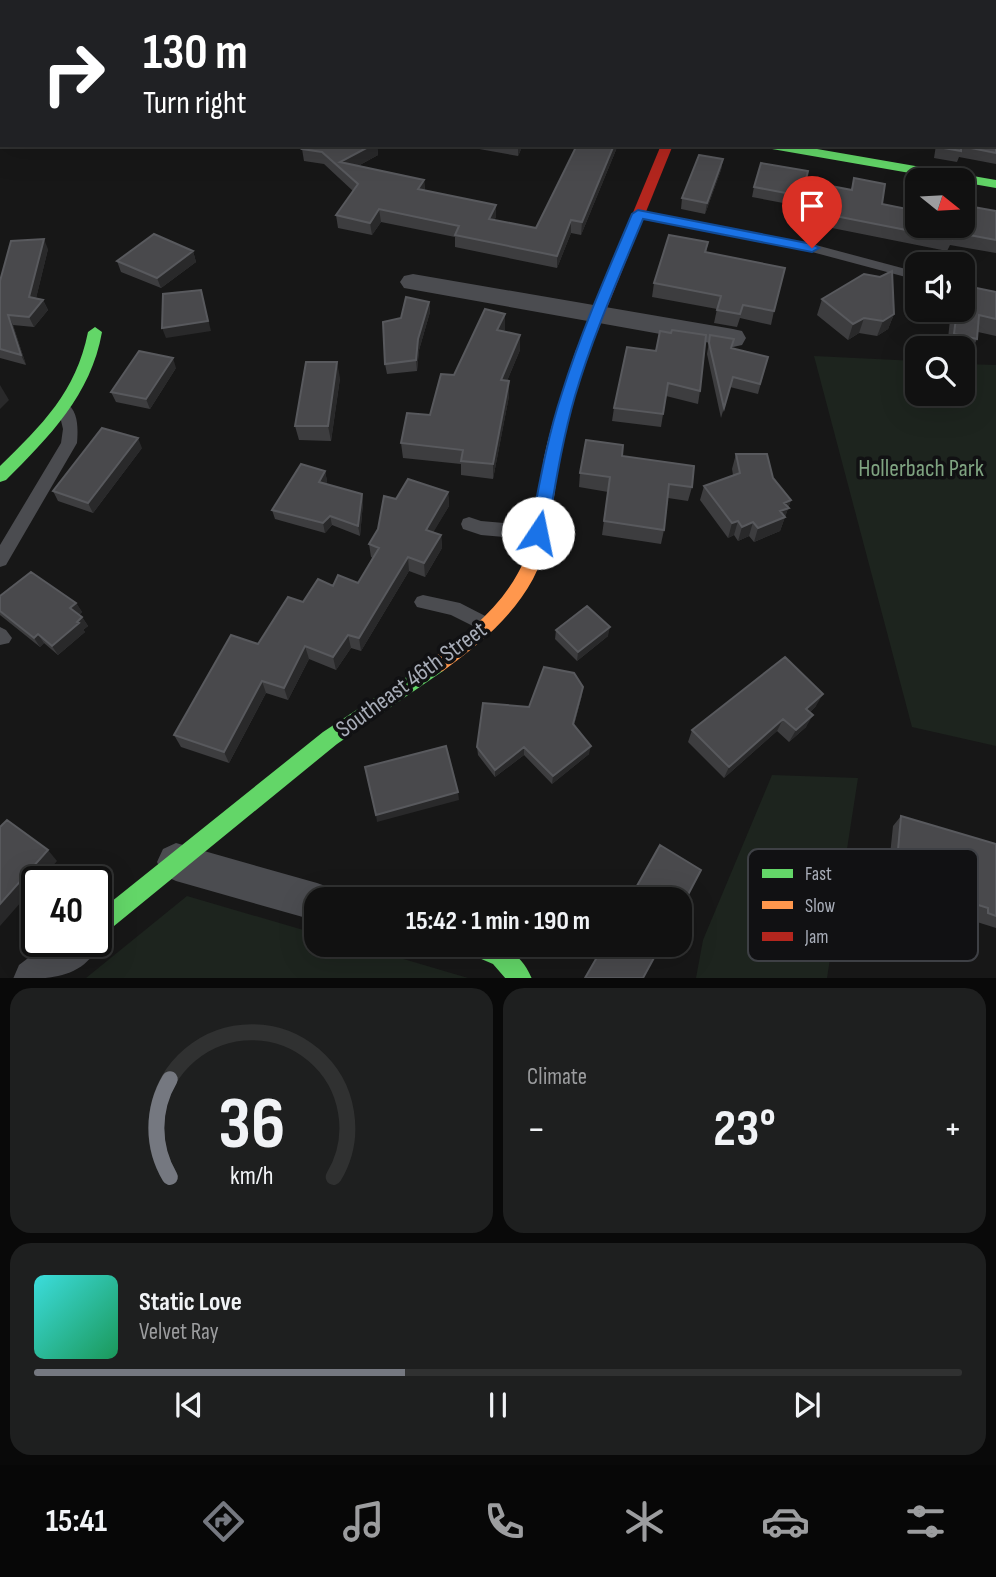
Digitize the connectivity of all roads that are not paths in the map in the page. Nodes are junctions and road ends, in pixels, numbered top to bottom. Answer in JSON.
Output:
{"nodes":[{"id":1,"x":666,"y":147,"type":"edge"},
{"id":2,"x":783,"y":147,"type":"edge"},
{"id":3,"x":996,"y":184,"type":"edge"},
{"id":4,"x":638,"y":214,"type":"junction"},
{"id":5,"x":905,"y":273,"type":"edge"},
{"id":6,"x":413,"y":282,"type":"dead end"},
{"id":7,"x":596,"y":316,"type":"junction"},
{"id":8,"x":95,"y":332,"type":"dead end"},
{"id":9,"x":733,"y":338,"type":"edge"},
{"id":10,"x":64,"y":405,"type":"junction"},
{"id":11,"x":0,"y":476,"type":"edge"},
{"id":12,"x":469,"y":524,"type":"dead end"},
{"id":13,"x":538,"y":533,"type":"junction"},
{"id":14,"x":0,"y":561,"type":"edge"},
{"id":15,"x":423,"y":602,"type":"dead end"},
{"id":16,"x":487,"y":625,"type":"junction"},
{"id":17,"x":176,"y":862,"type":"junction"},
{"id":18,"x":304,"y":898,"type":"edge"},
{"id":19,"x":112,"y":915,"type":"edge"},
{"id":20,"x":60,"y":957,"type":"edge"},
{"id":21,"x":504,"y":957,"type":"edge"},
{"id":22,"x":33,"y":978,"type":"edge"},
{"id":23,"x":521,"y":978,"type":"edge"}],
"edges":[{"from":1,"to":4,"type":"street","name":"Southeast 46th Street"},
{"from":2,"to":3,"type":"street"},
{"from":4,"to":5,"type":"lane"},
{"from":4,"to":7,"type":"street","name":"Southeast 46th Street"},
{"from":6,"to":7,"type":"street"},
{"from":7,"to":9,"type":"street"},
{"from":7,"to":13,"type":"street","name":"Southeast 46th Street"},
{"from":8,"to":10,"type":"street"},
{"from":10,"to":11,"type":"street"},
{"from":10,"to":14,"type":"lane"},
{"from":12,"to":13,"type":"lane"},
{"from":13,"to":16,"type":"street","name":"Southeast 46th Street"},
{"from":15,"to":16,"type":"lane"},
{"from":16,"to":17,"type":"street","name":"Southeast 46th Street"},
{"from":17,"to":18,"type":"street"},
{"from":17,"to":19,"type":"street","name":"Southeast 46th Street"},
{"from":20,"to":22,"type":"street"},
{"from":21,"to":23,"type":"street"}]}
